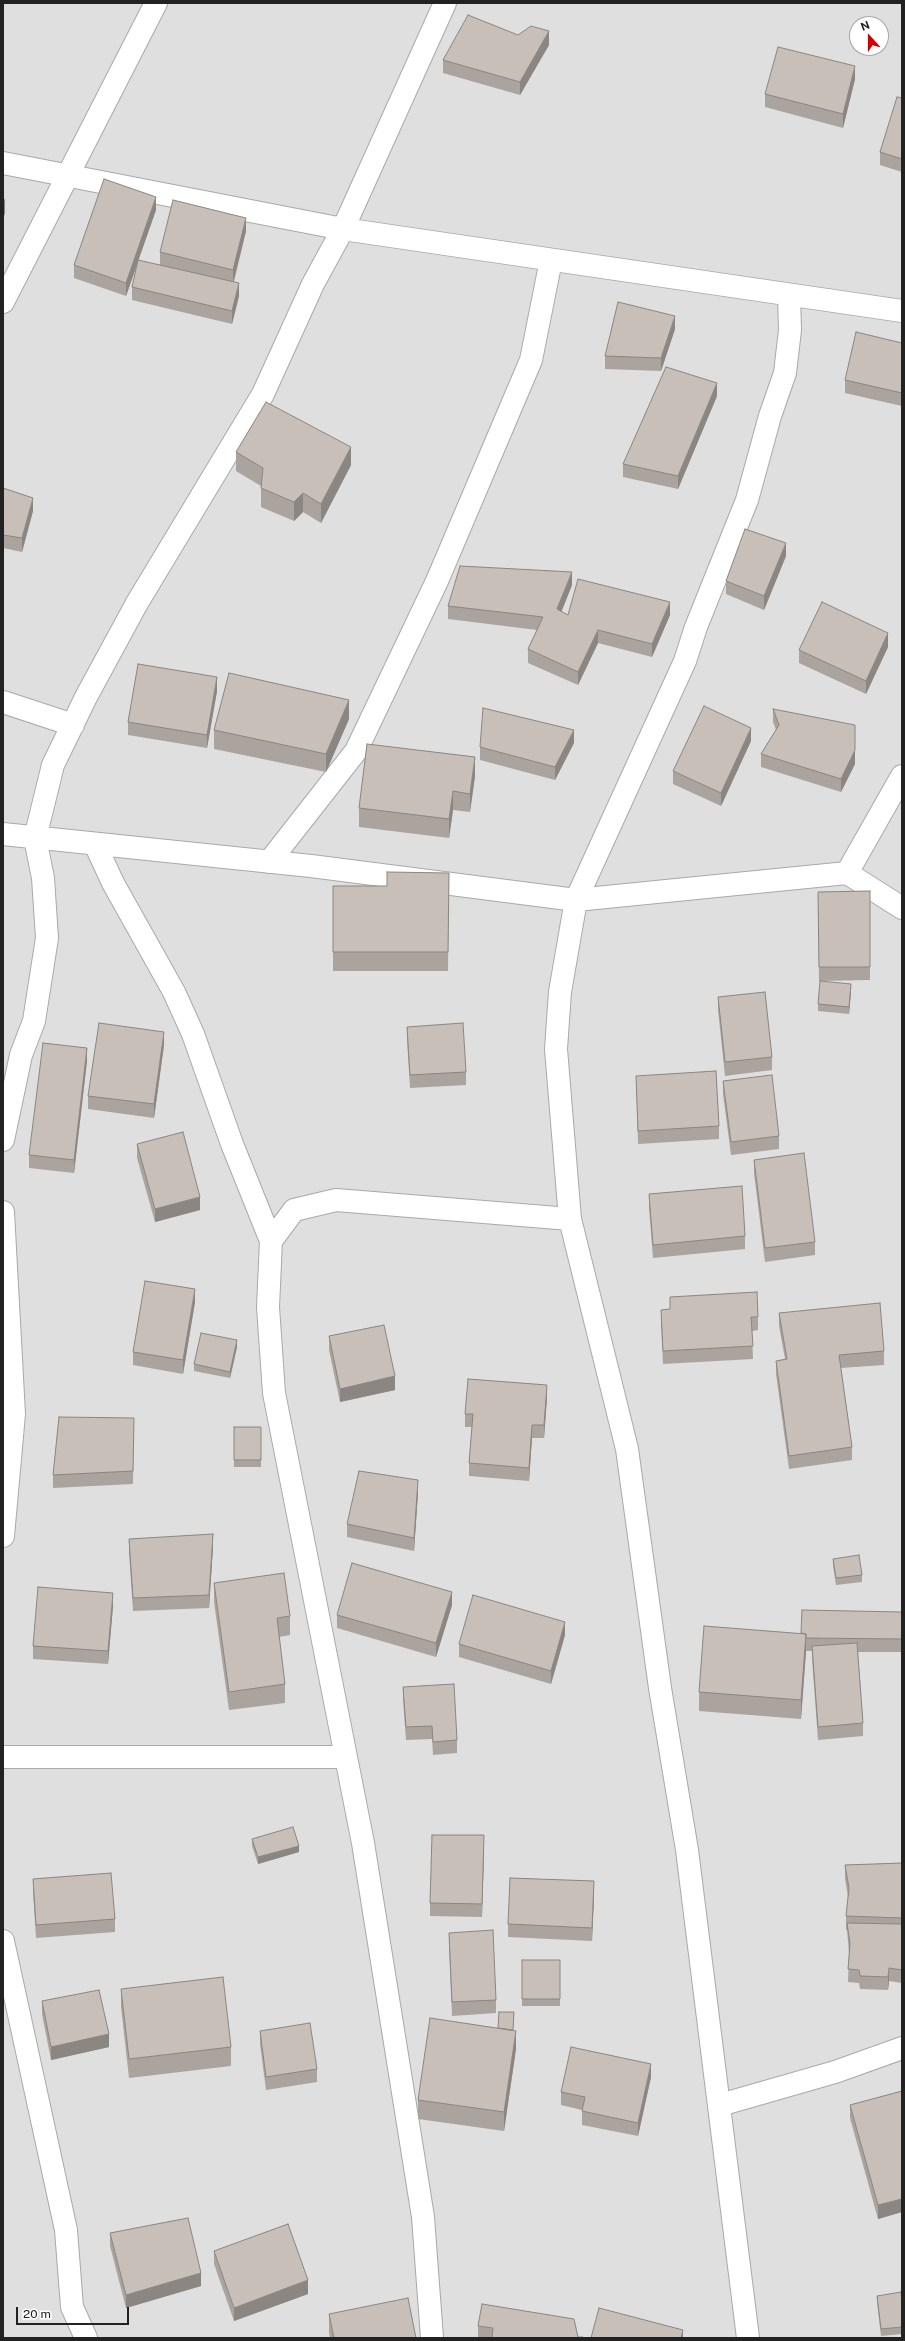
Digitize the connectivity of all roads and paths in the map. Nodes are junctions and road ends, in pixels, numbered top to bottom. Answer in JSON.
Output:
{"nodes":[{"id":1,"x":156,"y":3,"type":"edge"},
{"id":2,"x":445,"y":3,"type":"edge"},
{"id":3,"x":3,"y":163,"type":"edge"},
{"id":4,"x":67,"y":174,"type":"junction"},
{"id":5,"x":343,"y":229,"type":"junction"},
{"id":6,"x":551,"y":260,"type":"junction"},
{"id":7,"x":789,"y":295,"type":"junction"},
{"id":8,"x":3,"y":302,"type":"edge"},
{"id":9,"x":902,"y":311,"type":"edge"},
{"id":10,"x":3,"y":702,"type":"edge"},
{"id":11,"x":72,"y":725,"type":"junction"},
{"id":12,"x":902,"y":776,"type":"edge"},
{"id":13,"x":3,"y":834,"type":"edge"},
{"id":14,"x":36,"y":838,"type":"junction"},
{"id":15,"x":95,"y":844,"type":"junction"},
{"id":16,"x":269,"y":862,"type":"junction"},
{"id":17,"x":847,"y":873,"type":"junction"},
{"id":18,"x":576,"y":900,"type":"junction"},
{"id":19,"x":902,"y":908,"type":"edge"},
{"id":20,"x":3,"y":1140,"type":"edge"},
{"id":21,"x":3,"y":1212,"type":"edge"},
{"id":22,"x":570,"y":1219,"type":"junction"},
{"id":23,"x":271,"y":1241,"type":"junction"},
{"id":24,"x":3,"y":1536,"type":"edge"},
{"id":25,"x":3,"y":1757,"type":"edge"},
{"id":26,"x":346,"y":1758,"type":"junction"},
{"id":27,"x":3,"y":1941,"type":"edge"},
{"id":28,"x":902,"y":2048,"type":"edge"},
{"id":29,"x":720,"y":2105,"type":"junction"},
{"id":30,"x":86,"y":2338,"type":"edge"},
{"id":31,"x":432,"y":2338,"type":"edge"},
{"id":32,"x":748,"y":2338,"type":"edge"}],
"edges":[{"from":1,"to":4,"type":"street"},
{"from":2,"to":5,"type":"street"},
{"from":3,"to":4,"type":"street"},
{"from":4,"to":5,"type":"street"},
{"from":4,"to":8,"type":"street"},
{"from":5,"to":6,"type":"street"},
{"from":5,"to":11,"type":"street"},
{"from":6,"to":7,"type":"street"},
{"from":6,"to":16,"type":"street"},
{"from":7,"to":9,"type":"street"},
{"from":7,"to":18,"type":"street"},
{"from":10,"to":11,"type":"street"},
{"from":11,"to":14,"type":"street"},
{"from":12,"to":17,"type":"street"},
{"from":13,"to":14,"type":"street"},
{"from":14,"to":15,"type":"street"},
{"from":14,"to":20,"type":"street"},
{"from":15,"to":16,"type":"street"},
{"from":15,"to":23,"type":"street"},
{"from":16,"to":18,"type":"street"},
{"from":17,"to":18,"type":"street"},
{"from":17,"to":19,"type":"street"},
{"from":18,"to":22,"type":"street"},
{"from":21,"to":24,"type":"street"},
{"from":22,"to":23,"type":"street"},
{"from":22,"to":29,"type":"street"},
{"from":23,"to":26,"type":"street"},
{"from":25,"to":26,"type":"street"},
{"from":26,"to":31,"type":"street"},
{"from":27,"to":30,"type":"street"},
{"from":28,"to":29,"type":"street"},
{"from":29,"to":32,"type":"street"}]}
